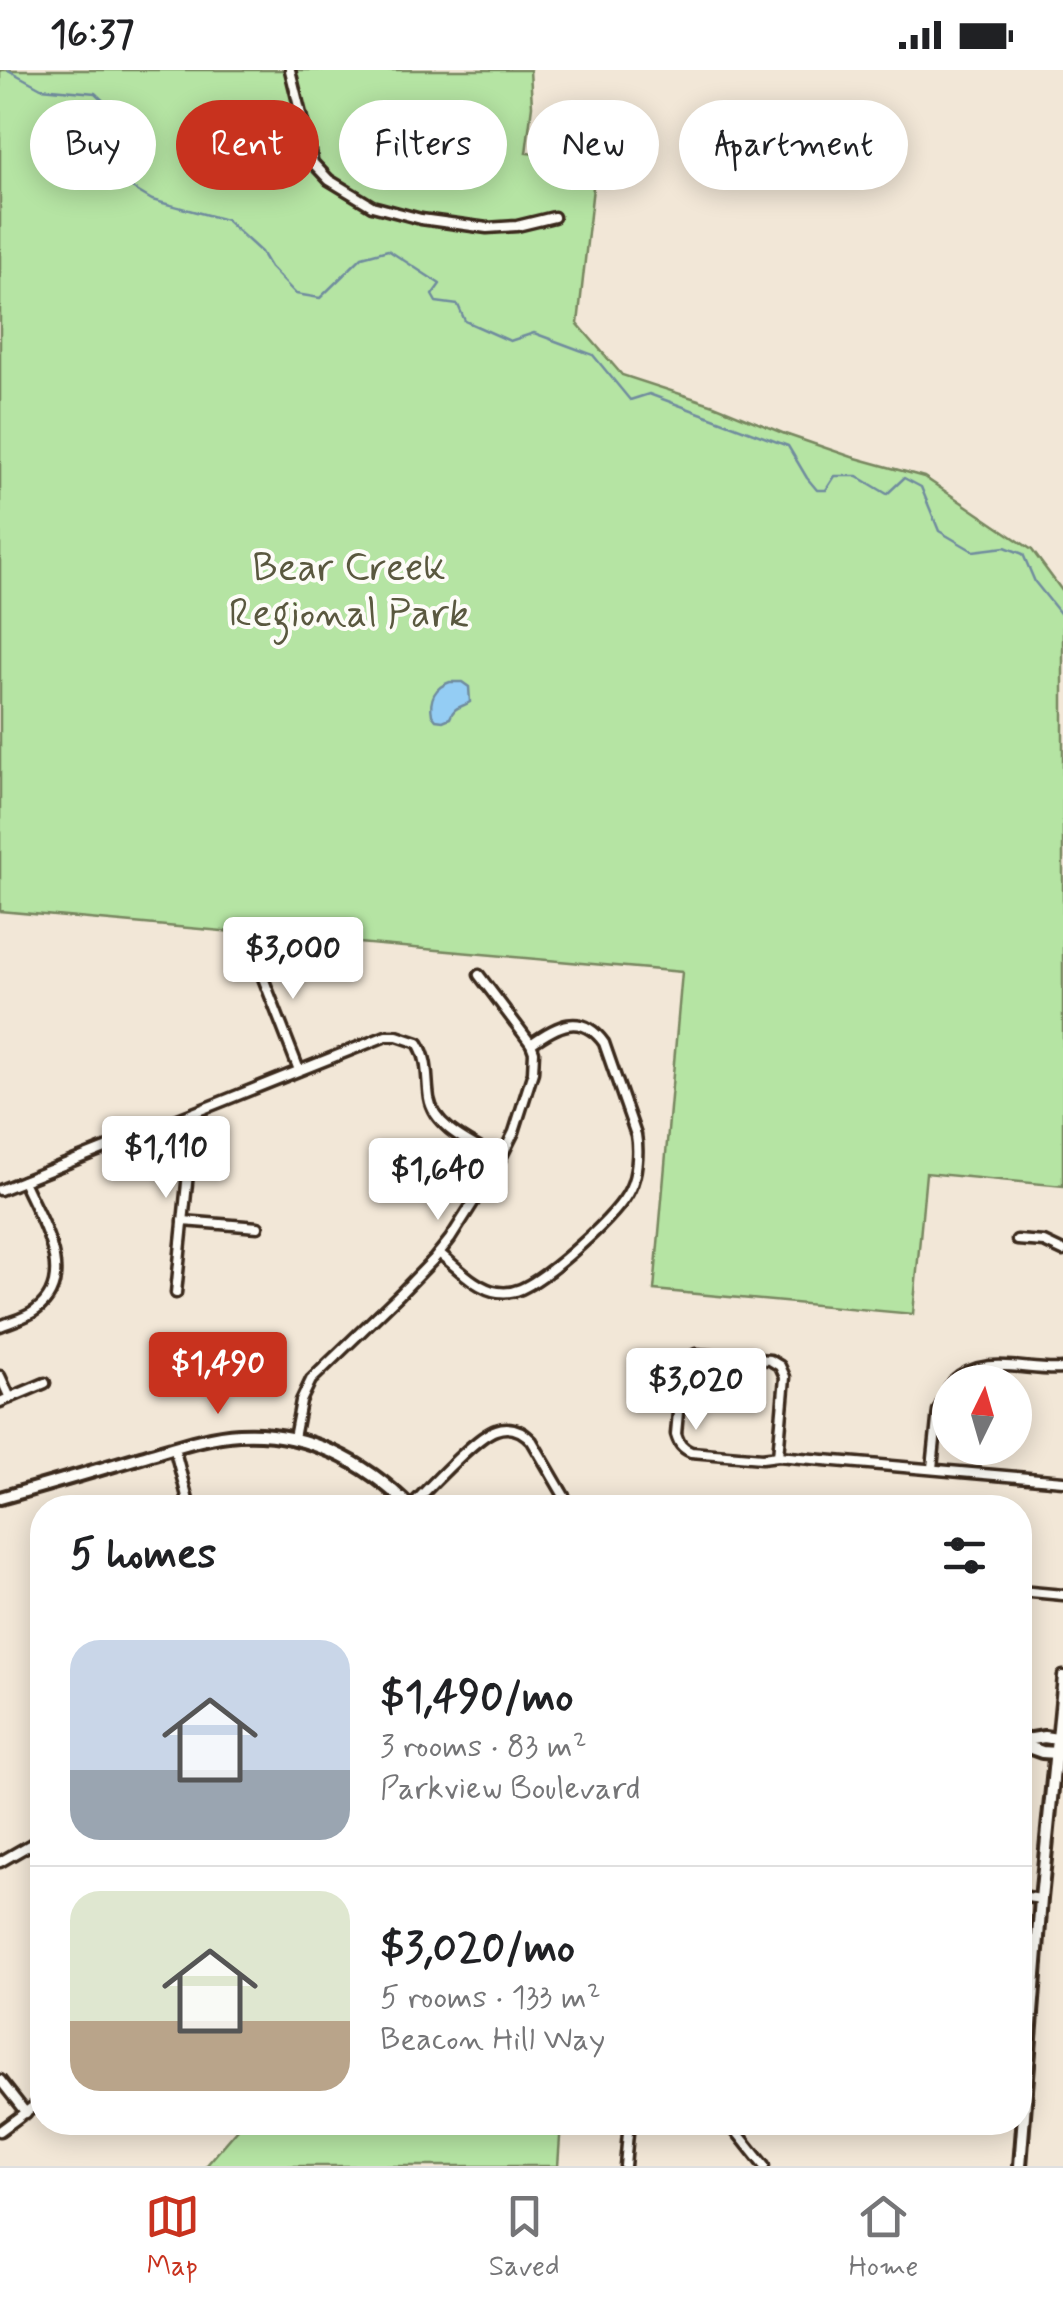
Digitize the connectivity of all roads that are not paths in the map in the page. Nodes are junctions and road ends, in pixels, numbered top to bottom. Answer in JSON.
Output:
{"nodes":[{"id":1,"x":290,"y":70,"type":"edge"},
{"id":2,"x":554,"y":217,"type":"dead end"},
{"id":3,"x":251,"y":947,"type":"dead end"},
{"id":4,"x":478,"y":976,"type":"dead end"},
{"id":5,"x":531,"y":1044,"type":"junction"},
{"id":6,"x":300,"y":1070,"type":"junction"},
{"id":7,"x":194,"y":1113,"type":"junction"},
{"id":8,"x":500,"y":1160,"type":"junction"},
{"id":9,"x":23,"y":1181,"type":"junction"},
{"id":10,"x":0,"y":1190,"type":"edge"},
{"id":11,"x":182,"y":1220,"type":"junction"},
{"id":12,"x":258,"y":1227,"type":"dead end"},
{"id":13,"x":1016,"y":1240,"type":"dead end"},
{"id":14,"x":1063,"y":1251,"type":"edge"},
{"id":15,"x":440,"y":1253,"type":"junction"},
{"id":16,"x":176,"y":1294,"type":"dead end"},
{"id":17,"x":0,"y":1326,"type":"edge"},
{"id":18,"x":1032,"y":1366,"type":"edge"},
{"id":19,"x":1063,"y":1368,"type":"edge"},
{"id":20,"x":0,"y":1376,"type":"edge"},
{"id":21,"x":45,"y":1383,"type":"dead end"},
{"id":22,"x":5,"y":1400,"type":"edge"},
{"id":23,"x":294,"y":1438,"type":"junction"},
{"id":24,"x":174,"y":1448,"type":"junction"},
{"id":25,"x":778,"y":1456,"type":"junction"},
{"id":26,"x":932,"y":1465,"type":"edge"},
{"id":27,"x":932,"y":1468,"type":"junction"},
{"id":28,"x":1063,"y":1481,"type":"edge"},
{"id":29,"x":187,"y":1495,"type":"edge"},
{"id":30,"x":397,"y":1495,"type":"edge"},
{"id":31,"x":423,"y":1495,"type":"edge"},
{"id":32,"x":563,"y":1495,"type":"edge"},
{"id":33,"x":0,"y":1498,"type":"edge"},
{"id":34,"x":1032,"y":1592,"type":"edge"},
{"id":35,"x":1063,"y":1595,"type":"edge"},
{"id":36,"x":1063,"y":1676,"type":"edge"},
{"id":37,"x":1032,"y":1740,"type":"edge"},
{"id":38,"x":1059,"y":1745,"type":"edge"},
{"id":39,"x":30,"y":1845,"type":"edge"},
{"id":40,"x":0,"y":1862,"type":"edge"},
{"id":41,"x":1032,"y":1897,"type":"edge"},
{"id":42,"x":1041,"y":1898,"type":"junction"},
{"id":43,"x":1032,"y":1964,"type":"edge"},
{"id":44,"x":0,"y":2080,"type":"edge"},
{"id":45,"x":30,"y":2110,"type":"edge"},
{"id":46,"x":26,"y":2113,"type":"junction"},
{"id":47,"x":0,"y":2131,"type":"edge"},
{"id":48,"x":629,"y":2135,"type":"edge"},
{"id":49,"x":739,"y":2135,"type":"edge"},
{"id":50,"x":1021,"y":2135,"type":"edge"},
{"id":51,"x":626,"y":2166,"type":"edge"},
{"id":52,"x":764,"y":2166,"type":"edge"},
{"id":53,"x":1020,"y":2166,"type":"edge"}],
"edges":[{"from":1,"to":2,"type":"street"},
{"from":3,"to":6,"type":"street"},
{"from":4,"to":5,"type":"street"},
{"from":5,"to":8,"type":"street"},
{"from":5,"to":15,"type":"street"},
{"from":6,"to":7,"type":"street"},
{"from":6,"to":8,"type":"street"},
{"from":7,"to":9,"type":"street"},
{"from":7,"to":11,"type":"street"},
{"from":8,"to":15,"type":"street"},
{"from":9,"to":10,"type":"street"},
{"from":9,"to":17,"type":"street"},
{"from":11,"to":12,"type":"street"},
{"from":11,"to":16,"type":"street"},
{"from":13,"to":14,"type":"street"},
{"from":15,"to":23,"type":"street"},
{"from":18,"to":19,"type":"street"},
{"from":20,"to":22,"type":"street"},
{"from":21,"to":22,"type":"street"},
{"from":23,"to":24,"type":"street"},
{"from":23,"to":30,"type":"street"},
{"from":24,"to":29,"type":"street"},
{"from":24,"to":33,"type":"street"},
{"from":25,"to":25,"type":"street"},
{"from":25,"to":27,"type":"street"},
{"from":26,"to":27,"type":"street"},
{"from":27,"to":28,"type":"street"},
{"from":31,"to":32,"type":"street"},
{"from":34,"to":35,"type":"street"},
{"from":36,"to":38,"type":"street"},
{"from":37,"to":38,"type":"street"},
{"from":38,"to":42,"type":"street"},
{"from":39,"to":40,"type":"street"},
{"from":41,"to":42,"type":"street"},
{"from":42,"to":43,"type":"street"},
{"from":44,"to":46,"type":"street"},
{"from":45,"to":46,"type":"street"},
{"from":46,"to":47,"type":"street"},
{"from":48,"to":51,"type":"street"},
{"from":49,"to":52,"type":"street"},
{"from":50,"to":53,"type":"street"}]}
